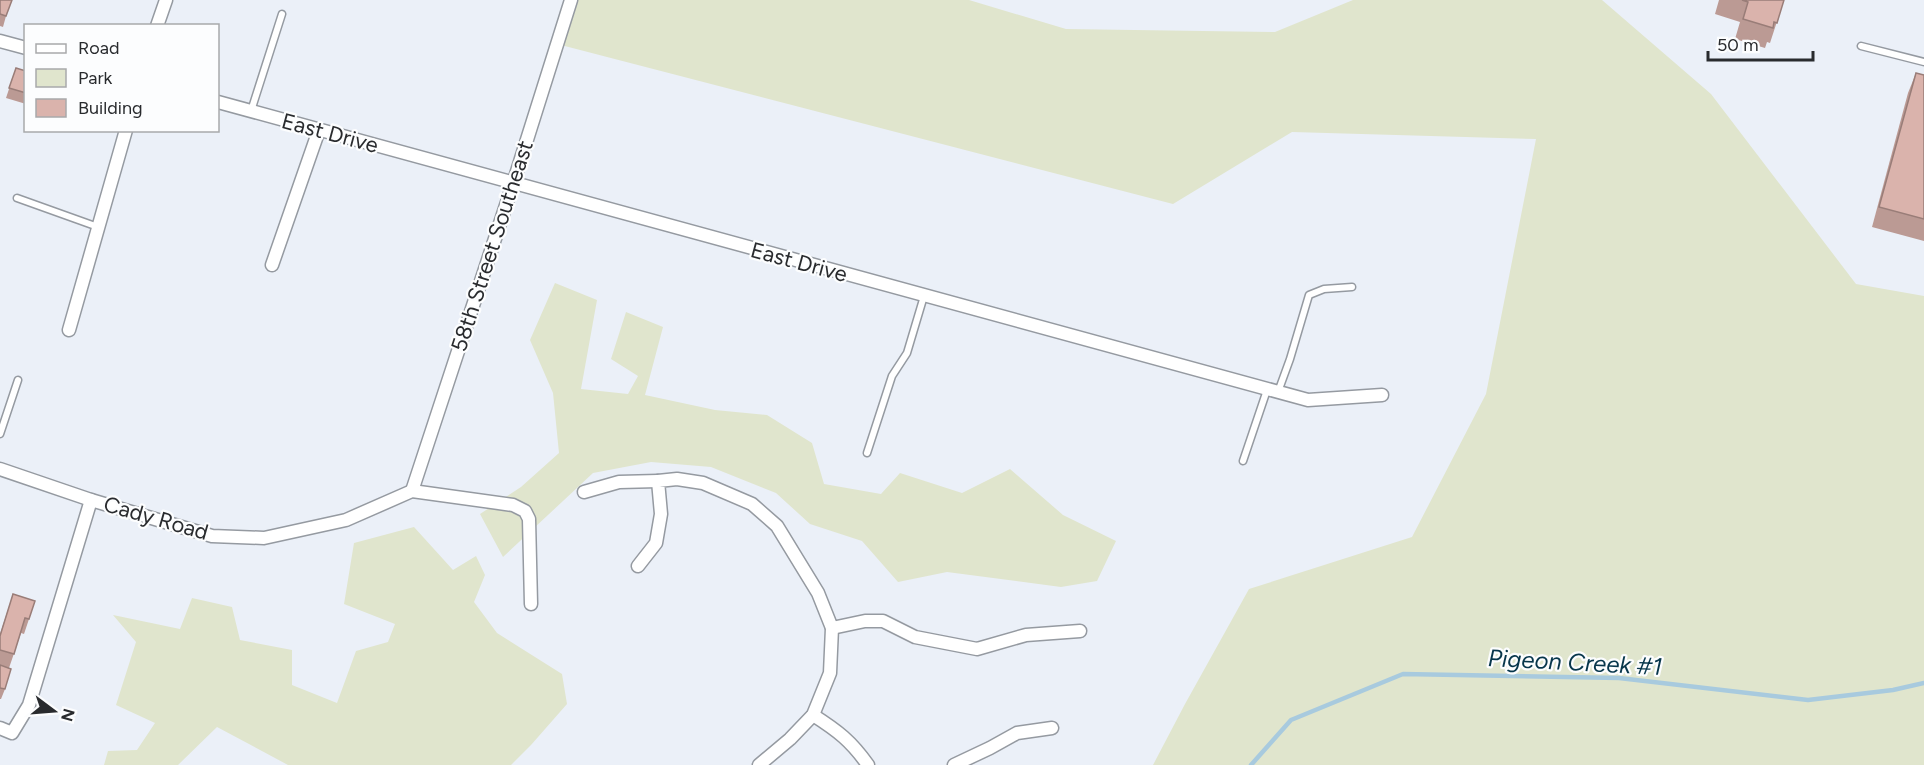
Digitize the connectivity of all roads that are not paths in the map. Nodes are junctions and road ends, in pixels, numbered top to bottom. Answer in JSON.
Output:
{"nodes":[{"id":1,"x":166,"y":0,"type":"edge"},
{"id":2,"x":571,"y":0,"type":"edge"},
{"id":3,"x":282,"y":14,"type":"dead end"},
{"id":4,"x":158,"y":24,"type":"edge"},
{"id":5,"x":0,"y":41,"type":"edge"},
{"id":6,"x":1861,"y":46,"type":"dead end"},
{"id":7,"x":24,"y":47,"type":"edge"},
{"id":8,"x":1924,"y":62,"type":"edge"},
{"id":9,"x":219,"y":102,"type":"edge"},
{"id":10,"x":250,"y":111,"type":"junction"},
{"id":11,"x":319,"y":130,"type":"junction"},
{"id":12,"x":125,"y":132,"type":"edge"},
{"id":13,"x":513,"y":184,"type":"junction"},
{"id":14,"x":17,"y":198,"type":"dead end"},
{"id":15,"x":99,"y":227,"type":"junction"},
{"id":16,"x":272,"y":265,"type":"dead end"},
{"id":17,"x":1352,"y":287,"type":"dead end"},
{"id":18,"x":924,"y":296,"type":"junction"},
{"id":19,"x":69,"y":330,"type":"dead end"},
{"id":20,"x":18,"y":380,"type":"dead end"},
{"id":21,"x":1273,"y":391,"type":"junction"},
{"id":22,"x":1382,"y":395,"type":"dead end"},
{"id":23,"x":0,"y":434,"type":"edge"},
{"id":24,"x":867,"y":453,"type":"dead end"},
{"id":25,"x":1243,"y":461,"type":"dead end"},
{"id":26,"x":0,"y":469,"type":"edge"},
{"id":27,"x":658,"y":482,"type":"junction"},
{"id":28,"x":412,"y":491,"type":"junction"},
{"id":29,"x":584,"y":492,"type":"dead end"},
{"id":30,"x":91,"y":500,"type":"junction"},
{"id":31,"x":638,"y":566,"type":"dead end"},
{"id":32,"x":531,"y":604,"type":"dead end"},
{"id":33,"x":832,"y":628,"type":"junction"},
{"id":34,"x":1080,"y":631,"type":"dead end"},
{"id":35,"x":813,"y":716,"type":"junction"},
{"id":36,"x":0,"y":728,"type":"edge"},
{"id":37,"x":1052,"y":728,"type":"dead end"},
{"id":38,"x":759,"y":765,"type":"edge"},
{"id":39,"x":868,"y":765,"type":"edge"},
{"id":40,"x":954,"y":765,"type":"edge"}],
"edges":[{"from":1,"to":4,"type":"street"},
{"from":2,"to":13,"type":"street","name":"58th Street Southeast"},
{"from":3,"to":10,"type":"lane"},
{"from":5,"to":7,"type":"street"},
{"from":6,"to":8,"type":"lane"},
{"from":9,"to":10,"type":"street","name":"East Drive"},
{"from":10,"to":11,"type":"street","name":"East Drive"},
{"from":11,"to":13,"type":"street","name":"East Drive"},
{"from":11,"to":16,"type":"street"},
{"from":12,"to":15,"type":"street"},
{"from":13,"to":18,"type":"street","name":"East Drive"},
{"from":13,"to":28,"type":"street","name":"58th Street Southeast"},
{"from":14,"to":15,"type":"lane"},
{"from":15,"to":19,"type":"street"},
{"from":17,"to":21,"type":"lane"},
{"from":18,"to":21,"type":"street","name":"East Drive"},
{"from":18,"to":24,"type":"lane"},
{"from":20,"to":23,"type":"lane"},
{"from":21,"to":22,"type":"street","name":"East Drive"},
{"from":21,"to":25,"type":"lane"},
{"from":26,"to":30,"type":"street","name":"Cady Road"},
{"from":27,"to":29,"type":"street"},
{"from":27,"to":31,"type":"street"},
{"from":27,"to":33,"type":"street"},
{"from":28,"to":30,"type":"street","name":"Cady Road"},
{"from":28,"to":32,"type":"street"},
{"from":30,"to":36,"type":"street"},
{"from":33,"to":34,"type":"street"},
{"from":33,"to":35,"type":"street"},
{"from":35,"to":38,"type":"street"},
{"from":35,"to":39,"type":"street"},
{"from":37,"to":40,"type":"street"}]}
